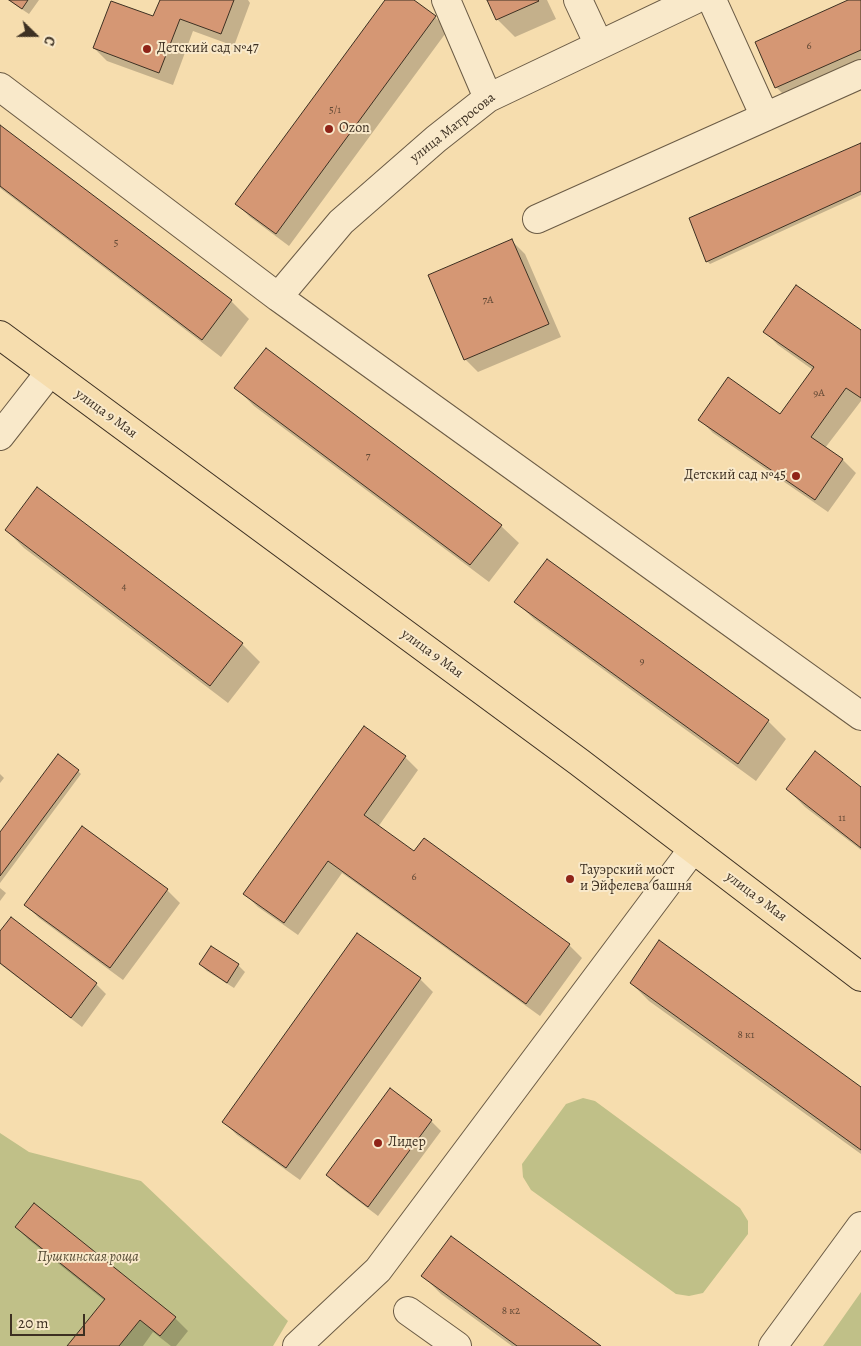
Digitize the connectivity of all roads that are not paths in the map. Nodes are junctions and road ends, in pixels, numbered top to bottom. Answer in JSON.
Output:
{"nodes":[{"id":1,"x":446,"y":0,"type":"edge"},
{"id":2,"x":578,"y":0,"type":"edge"},
{"id":3,"x":694,"y":0,"type":"edge"},
{"id":4,"x":712,"y":0,"type":"edge"},
{"id":5,"x":599,"y":45,"type":"junction"},
{"id":6,"x":861,"y":74,"type":"edge"},
{"id":7,"x":0,"y":87,"type":"edge"},
{"id":8,"x":488,"y":98,"type":"junction"},
{"id":9,"x":765,"y":117,"type":"junction"},
{"id":10,"x":537,"y":219,"type":"dead end"},
{"id":11,"x":278,"y":297,"type":"junction"},
{"id":12,"x":0,"y":335,"type":"edge"},
{"id":13,"x":50,"y":372,"type":"junction"},
{"id":14,"x":0,"y":436,"type":"edge"},
{"id":15,"x":861,"y":716,"type":"edge"},
{"id":16,"x":693,"y":849,"type":"junction"},
{"id":17,"x":861,"y":977,"type":"edge"},
{"id":18,"x":861,"y":1226,"type":"edge"},
{"id":19,"x":408,"y":1311,"type":"dead end"},
{"id":20,"x":305,"y":1343,"type":"edge"},
{"id":21,"x":457,"y":1346,"type":"edge"},
{"id":22,"x":773,"y":1346,"type":"edge"}],
"edges":[{"from":1,"to":8,"type":"street"},
{"from":2,"to":5,"type":"street"},
{"from":3,"to":5,"type":"street","name":"улица Матросова"},
{"from":4,"to":9,"type":"street"},
{"from":5,"to":8,"type":"street","name":"улица Матросова"},
{"from":6,"to":9,"type":"street"},
{"from":7,"to":11,"type":"street"},
{"from":8,"to":11,"type":"street","name":"улица Матросова"},
{"from":9,"to":10,"type":"street"},
{"from":11,"to":15,"type":"street"},
{"from":12,"to":13,"type":"main road","name":"улица 9 Мая"},
{"from":13,"to":14,"type":"street"},
{"from":13,"to":16,"type":"main road","name":"улица 9 Мая"},
{"from":16,"to":17,"type":"main road","name":"улица 9 Мая"},
{"from":16,"to":20,"type":"street"},
{"from":18,"to":22,"type":"street"},
{"from":19,"to":21,"type":"street"}]}
